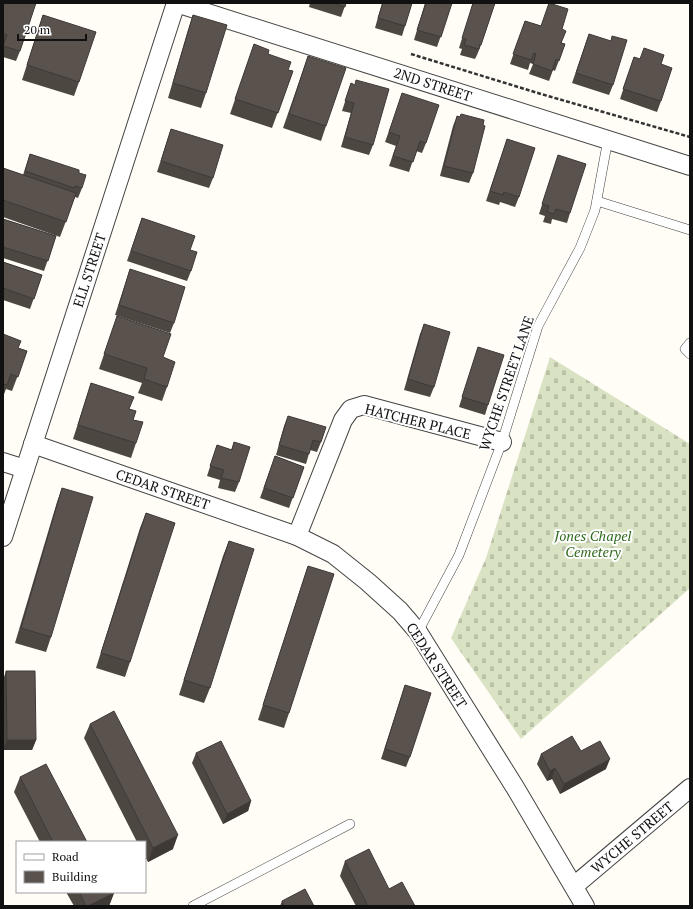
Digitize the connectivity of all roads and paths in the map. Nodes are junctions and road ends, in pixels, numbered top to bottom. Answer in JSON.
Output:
{"nodes":[{"id":1,"x":176,"y":3,"type":"edge"},
{"id":2,"x":407,"y":53,"type":"dead end"},
{"id":3,"x":690,"y":137,"type":"edge"},
{"id":4,"x":608,"y":139,"type":"junction"},
{"id":5,"x":690,"y":166,"type":"edge"},
{"id":6,"x":597,"y":201,"type":"junction"},
{"id":7,"x":690,"y":230,"type":"edge"},
{"id":8,"x":690,"y":343,"type":"edge"},
{"id":9,"x":690,"y":354,"type":"edge"},
{"id":10,"x":502,"y":442,"type":"junction"},
{"id":11,"x":33,"y":444,"type":"junction"},
{"id":12,"x":3,"y":462,"type":"edge"},
{"id":13,"x":25,"y":469,"type":"junction"},
{"id":14,"x":297,"y":536,"type":"junction"},
{"id":15,"x":3,"y":537,"type":"edge"},
{"id":16,"x":418,"y":632,"type":"junction"},
{"id":17,"x":690,"y":788,"type":"edge"},
{"id":18,"x":350,"y":824,"type":"dead end"},
{"id":19,"x":574,"y":886,"type":"junction"},
{"id":20,"x":193,"y":906,"type":"edge"},
{"id":21,"x":584,"y":906,"type":"edge"}],
"edges":[{"from":1,"to":4,"type":"street","name":"2ND STREET"},
{"from":1,"to":11,"type":"street","name":"ELL STREET"},
{"from":2,"to":3,"type":"path"},
{"from":4,"to":5,"type":"street","name":"2ND STREET"},
{"from":4,"to":6,"type":"lane","name":"WYCHE STREET LANE"},
{"from":6,"to":7,"type":"lane"},
{"from":6,"to":10,"type":"lane","name":"WYCHE STREET LANE"},
{"from":8,"to":9,"type":"lane"},
{"from":10,"to":14,"type":"street","name":"HATCHER PLACE"},
{"from":10,"to":16,"type":"lane","name":"WYCHE STREET LANE"},
{"from":11,"to":13,"type":"street","name":"ELL STREET"},
{"from":11,"to":14,"type":"street","name":"CEDAR STREET"},
{"from":12,"to":13,"type":"street"},
{"from":13,"to":15,"type":"street","name":"ELL STREET"},
{"from":14,"to":16,"type":"street","name":"CEDAR STREET"},
{"from":16,"to":19,"type":"street","name":"CEDAR STREET"},
{"from":17,"to":19,"type":"street","name":"WYCHE STREET"},
{"from":18,"to":20,"type":"lane"},
{"from":19,"to":21,"type":"street","name":"CEDAR STREET"}]}
